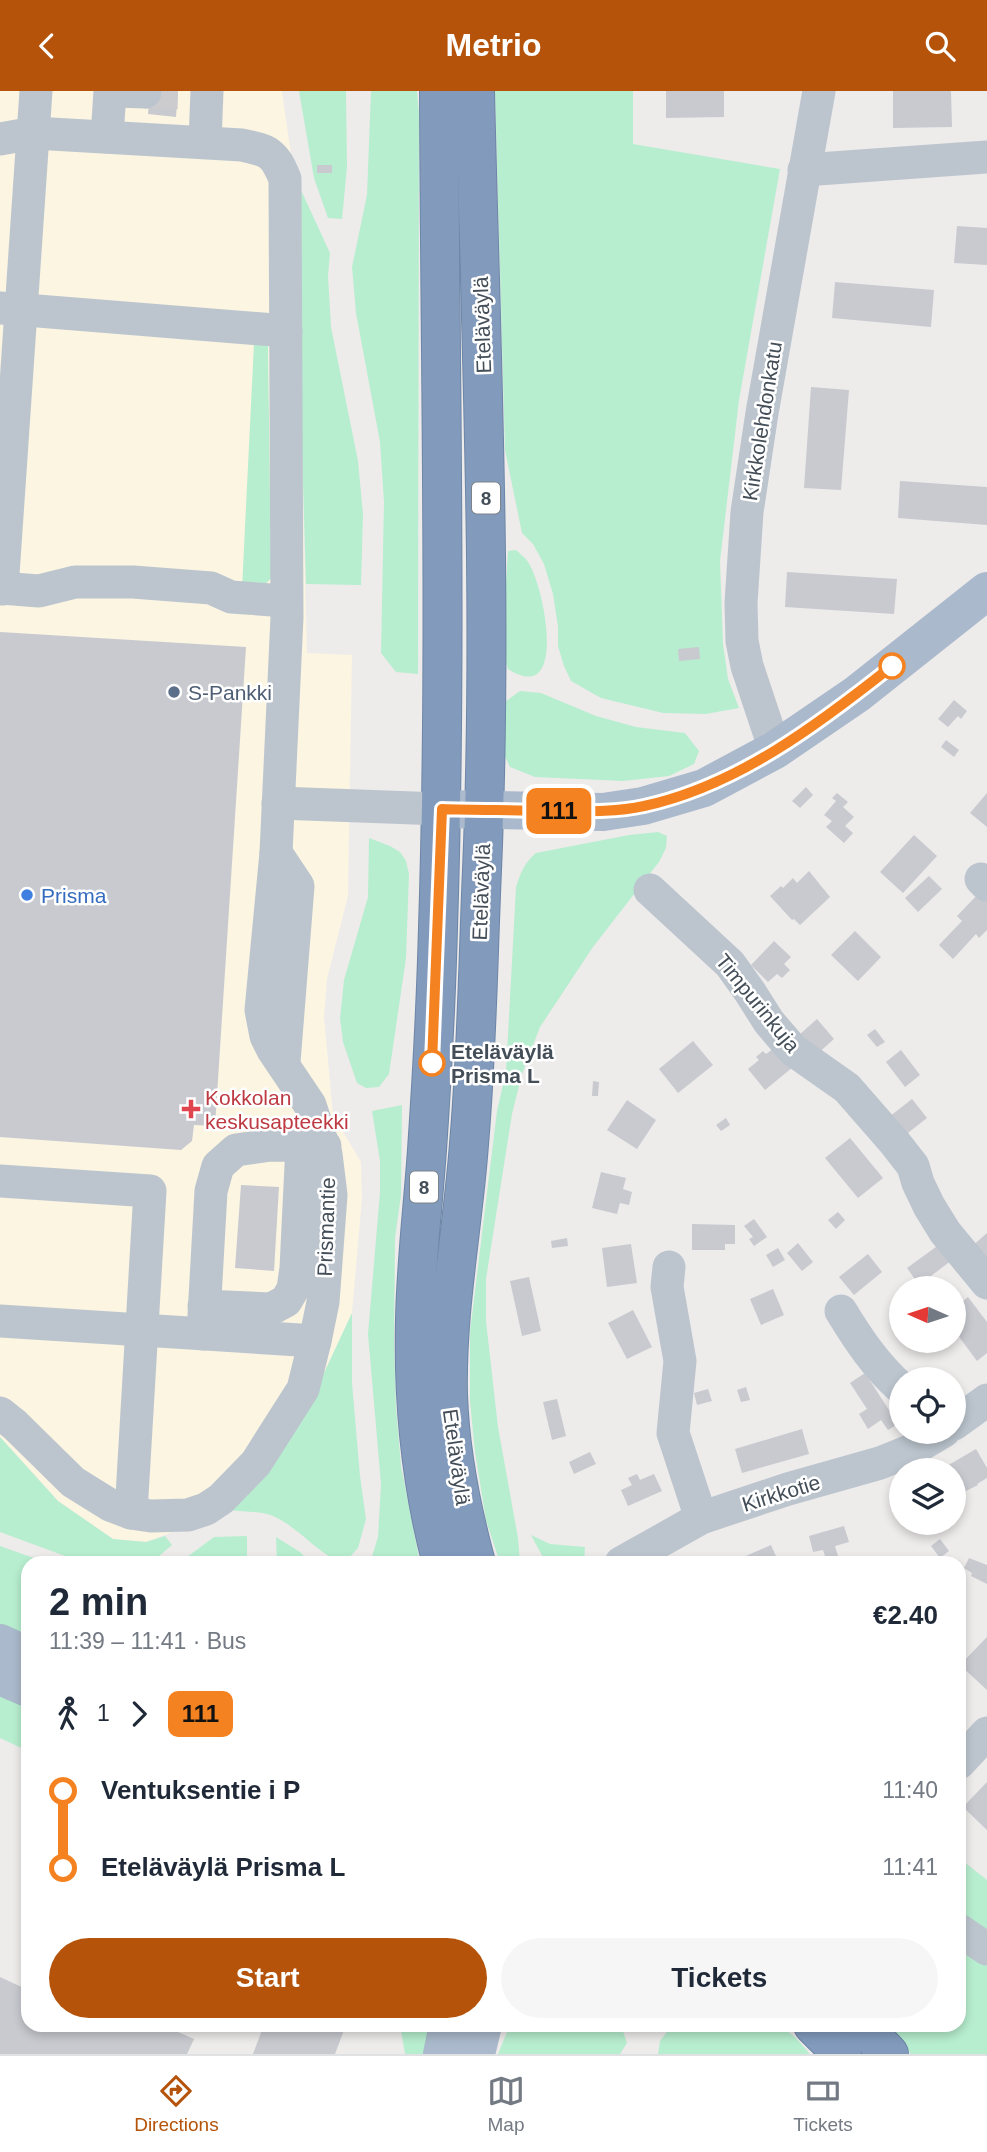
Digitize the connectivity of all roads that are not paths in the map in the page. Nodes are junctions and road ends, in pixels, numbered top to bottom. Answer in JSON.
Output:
{"nodes":[{"id":1,"x":36,"y":91,"type":"edge"},
{"id":2,"x":110,"y":91,"type":"edge"},
{"id":3,"x":439,"y":91,"type":"edge"},
{"id":4,"x":475,"y":91,"type":"edge"},
{"id":5,"x":819,"y":91,"type":"edge"},
{"id":6,"x":199,"y":93,"type":"edge"},
{"id":7,"x":34,"y":133,"type":"junction"},
{"id":8,"x":107,"y":137,"type":"junction"},
{"id":9,"x":0,"y":139,"type":"edge"},
{"id":10,"x":205,"y":142,"type":"junction"},
{"id":11,"x":987,"y":157,"type":"edge"},
{"id":12,"x":804,"y":170,"type":"junction"},
{"id":13,"x":11,"y":308,"type":"edge"},
{"id":14,"x":286,"y":331,"type":"junction"},
{"id":15,"x":1,"y":589,"type":"edge"},
{"id":16,"x":987,"y":591,"type":"edge"},
{"id":17,"x":286,"y":601,"type":"junction"},
{"id":18,"x":775,"y":750,"type":"junction"},
{"id":19,"x":278,"y":803,"type":"junction"},
{"id":20,"x":442,"y":809,"type":"junction"},
{"id":21,"x":483,"y":810,"type":"junction"},
{"id":22,"x":650,"y":890,"type":"dead end"},
{"id":23,"x":313,"y":1146,"type":"junction"},
{"id":24,"x":0,"y":1181,"type":"edge"},
{"id":25,"x":669,"y":1267,"type":"dead end"},
{"id":26,"x":987,"y":1283,"type":"edge"},
{"id":27,"x":841,"y":1311,"type":"dead end"},
{"id":28,"x":204,"y":1320,"type":"junction"},
{"id":29,"x":0,"y":1321,"type":"edge"},
{"id":30,"x":141,"y":1330,"type":"junction"},
{"id":31,"x":315,"y":1341,"type":"junction"},
{"id":32,"x":889,"y":1377,"type":"edge"},
{"id":33,"x":987,"y":1400,"type":"edge"},
{"id":34,"x":0,"y":1413,"type":"edge"},
{"id":35,"x":966,"y":1415,"type":"edge"},
{"id":36,"x":922,"y":1444,"type":"edge"},
{"id":37,"x":131,"y":1513,"type":"junction"},
{"id":38,"x":701,"y":1518,"type":"junction"},
{"id":39,"x":440,"y":1556,"type":"edge"},
{"id":40,"x":474,"y":1556,"type":"edge"},
{"id":41,"x":633,"y":1556,"type":"edge"},
{"id":42,"x":0,"y":1643,"type":"edge"},
{"id":43,"x":21,"y":1652,"type":"edge"},
{"id":44,"x":0,"y":1675,"type":"edge"},
{"id":45,"x":21,"y":1685,"type":"edge"},
{"id":46,"x":987,"y":1733,"type":"edge"},
{"id":47,"x":966,"y":1756,"type":"edge"},
{"id":48,"x":966,"y":1935,"type":"edge"},
{"id":49,"x":987,"y":1949,"type":"edge"},
{"id":50,"x":474,"y":2032,"type":"edge"},
{"id":51,"x":820,"y":2032,"type":"edge"},
{"id":52,"x":869,"y":2032,"type":"edge"},
{"id":53,"x":442,"y":2054,"type":"edge"},
{"id":54,"x":842,"y":2054,"type":"edge"},
{"id":55,"x":889,"y":2054,"type":"edge"}],
"edges":[{"from":1,"to":7,"type":"street"},
{"from":2,"to":8,"type":"street"},
{"from":3,"to":20,"type":"highway","name":"Eteläväylä","number":"8"},
{"from":4,"to":21,"type":"highway","name":"Eteläväylä","number":"8"},
{"from":5,"to":12,"type":"street","name":"Kirkkolehdonkatu"},
{"from":6,"to":10,"type":"street"},
{"from":7,"to":8,"type":"street","name":"Prismantie"},
{"from":7,"to":9,"type":"street","name":"Prismantie"},
{"from":7,"to":13,"type":"street"},
{"from":8,"to":10,"type":"street","name":"Prismantie"},
{"from":10,"to":14,"type":"street","name":"Prismantie"},
{"from":11,"to":12,"type":"street"},
{"from":12,"to":18,"type":"street","name":"Kirkkolehdonkatu"},
{"from":13,"to":14,"type":"street"},
{"from":13,"to":15,"type":"street"},
{"from":14,"to":17,"type":"street","name":"Prismantie"},
{"from":15,"to":17,"type":"street"},
{"from":16,"to":18,"type":"main road"},
{"from":17,"to":19,"type":"street","name":"Prismantie"},
{"from":18,"to":21,"type":"main road"},
{"from":19,"to":20,"type":"street"},
{"from":19,"to":23,"type":"street","name":"Prismantie"},
{"from":20,"to":21,"type":"main road"},
{"from":20,"to":39,"type":"highway","name":"Eteläväylä","number":"8"},
{"from":21,"to":40,"type":"highway","name":"Eteläväylä","number":"8"},
{"from":22,"to":26,"type":"street","name":"Timpurinkuja"},
{"from":23,"to":28,"type":"street"},
{"from":23,"to":28,"type":"street"},
{"from":23,"to":31,"type":"street","name":"Prismantie"},
{"from":24,"to":30,"type":"street"},
{"from":25,"to":38,"type":"street"},
{"from":27,"to":32,"type":"street"},
{"from":28,"to":30,"type":"street"},
{"from":28,"to":31,"type":"street"},
{"from":29,"to":30,"type":"street"},
{"from":30,"to":37,"type":"street"},
{"from":31,"to":37,"type":"street","name":"Prismantie"},
{"from":33,"to":35,"type":"street","name":"Kirkkotie"},
{"from":34,"to":37,"type":"street","name":"Prismantie"},
{"from":36,"to":38,"type":"street","name":"Kirkkotie"},
{"from":38,"to":41,"type":"street","name":"Kirkkotie"},
{"from":42,"to":43,"type":"main road"},
{"from":44,"to":45,"type":"main road"},
{"from":46,"to":47,"type":"street"},
{"from":48,"to":49,"type":"street"},
{"from":50,"to":53,"type":"main road"},
{"from":51,"to":54,"type":"highway"},
{"from":52,"to":55,"type":"highway"}]}
